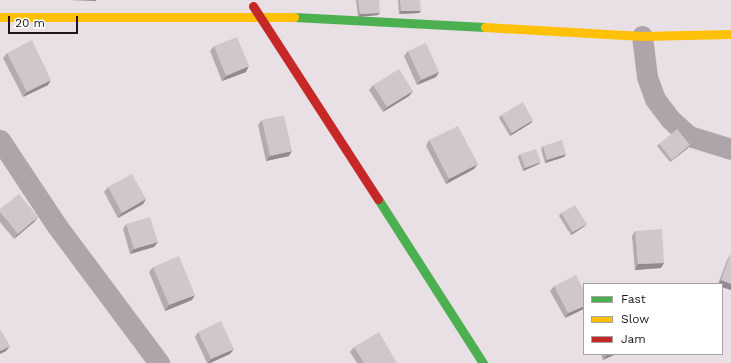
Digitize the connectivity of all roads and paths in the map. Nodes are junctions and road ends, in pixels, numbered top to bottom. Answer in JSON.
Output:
{"nodes":[{"id":1,"x":250,"y":0,"type":"edge"},
{"id":2,"x":258,"y":15,"type":"junction"},
{"id":3,"x":0,"y":17,"type":"edge"},
{"id":4,"x":731,"y":34,"type":"edge"},
{"id":5,"x":642,"y":36,"type":"junction"},
{"id":6,"x":0,"y":140,"type":"edge"},
{"id":7,"x":731,"y":149,"type":"edge"},
{"id":8,"x":159,"y":363,"type":"edge"},
{"id":9,"x":483,"y":363,"type":"edge"}],
"edges":[{"from":1,"to":2,"type":"street"},
{"from":2,"to":3,"type":"street"},
{"from":2,"to":5,"type":"street"},
{"from":2,"to":9,"type":"street"},
{"from":4,"to":5,"type":"street"},
{"from":5,"to":7,"type":"street"},
{"from":6,"to":8,"type":"street"}]}
